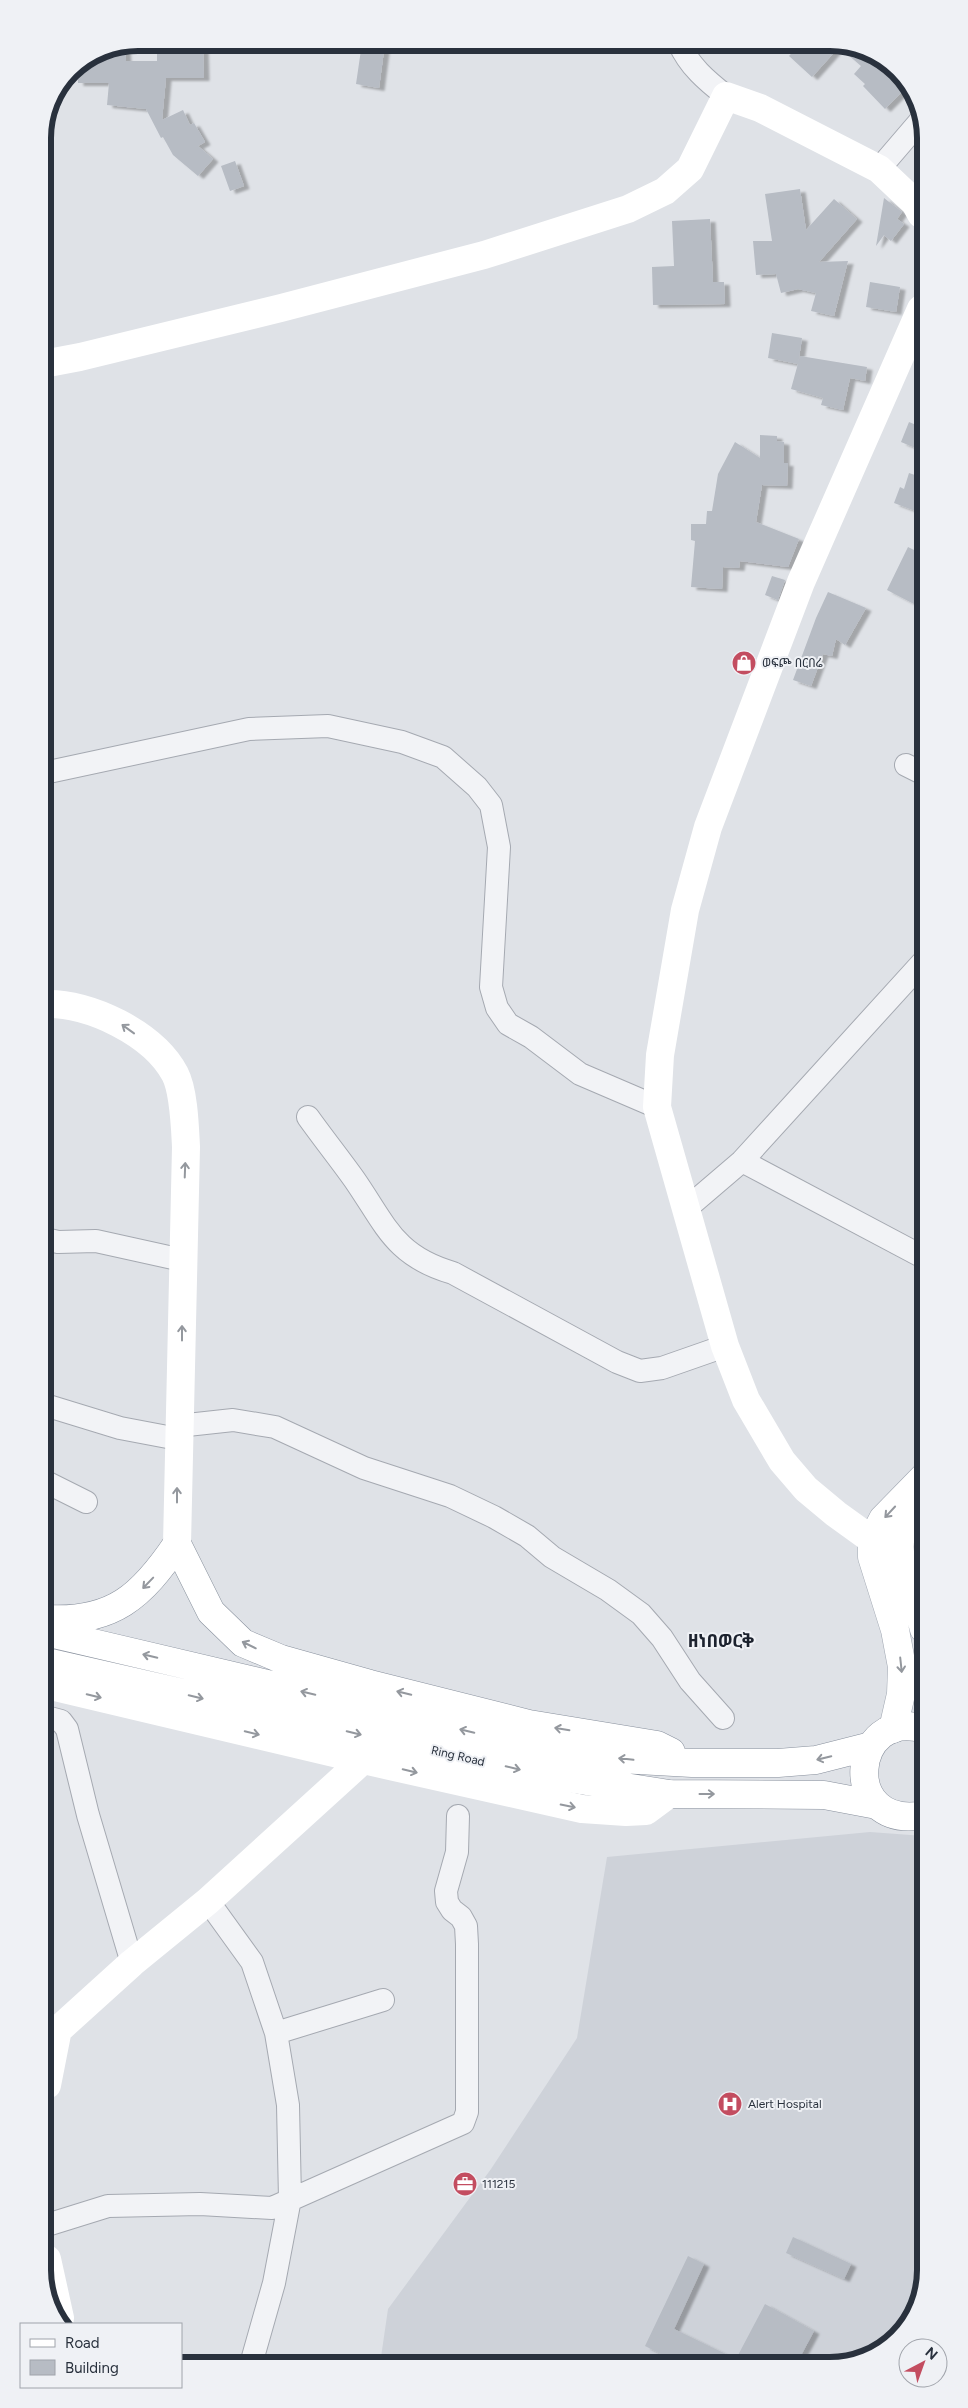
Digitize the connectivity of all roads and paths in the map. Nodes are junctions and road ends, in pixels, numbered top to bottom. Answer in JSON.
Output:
{"nodes":[{"id":1,"x":683,"y":51,"type":"edge"},
{"id":2,"x":726,"y":96,"type":"junction"},
{"id":3,"x":916,"y":125,"type":"edge"},
{"id":4,"x":879,"y":169,"type":"junction"},
{"id":5,"x":917,"y":205,"type":"edge"},
{"id":6,"x":917,"y":318,"type":"edge"},
{"id":7,"x":51,"y":362,"type":"edge"},
{"id":8,"x":51,"y":771,"type":"edge"},
{"id":9,"x":917,"y":968,"type":"edge"},
{"id":10,"x":51,"y":1005,"type":"edge"},
{"id":11,"x":657,"y":1107,"type":"junction"},
{"id":12,"x":308,"y":1118,"type":"dead end"},
{"id":13,"x":742,"y":1161,"type":"junction"},
{"id":14,"x":687,"y":1208,"type":"junction"},
{"id":15,"x":51,"y":1241,"type":"edge"},
{"id":16,"x":917,"y":1254,"type":"edge"},
{"id":17,"x":182,"y":1260,"type":"junction"},
{"id":18,"x":725,"y":1346,"type":"junction"},
{"id":19,"x":51,"y":1407,"type":"edge"},
{"id":20,"x":178,"y":1432,"type":"junction"},
{"id":21,"x":51,"y":1484,"type":"edge"},
{"id":22,"x":917,"y":1484,"type":"edge"},
{"id":23,"x":86,"y":1502,"type":"dead end"},
{"id":24,"x":917,"y":1513,"type":"edge"},
{"id":25,"x":872,"y":1540,"type":"junction"},
{"id":26,"x":177,"y":1544,"type":"junction"},
{"id":27,"x":899,"y":1549,"type":"junction"},
{"id":28,"x":917,"y":1609,"type":"edge"},
{"id":29,"x":51,"y":1619,"type":"edge"},
{"id":30,"x":51,"y":1633,"type":"edge"},
{"id":31,"x":51,"y":1663,"type":"edge"},
{"id":32,"x":51,"y":1686,"type":"edge"},
{"id":33,"x":51,"y":1718,"type":"edge"},
{"id":34,"x":722,"y":1718,"type":"dead end"},
{"id":35,"x":917,"y":1728,"type":"edge"},
{"id":36,"x":893,"y":1729,"type":"junction"},
{"id":37,"x":871,"y":1746,"type":"junction"},
{"id":38,"x":363,"y":1760,"type":"junction"},
{"id":39,"x":692,"y":1763,"type":"junction"},
{"id":40,"x":669,"y":1794,"type":"junction"},
{"id":41,"x":876,"y":1804,"type":"junction"},
{"id":42,"x":458,"y":1816,"type":"dead end"},
{"id":43,"x":917,"y":1816,"type":"edge"},
{"id":44,"x":208,"y":1901,"type":"junction"},
{"id":45,"x":132,"y":1963,"type":"junction"},
{"id":46,"x":383,"y":2000,"type":"dead end"},
{"id":47,"x":276,"y":2033,"type":"junction"},
{"id":48,"x":52,"y":2034,"type":"edge"},
{"id":49,"x":290,"y":2199,"type":"junction"},
{"id":50,"x":51,"y":2224,"type":"edge"},
{"id":51,"x":253,"y":2357,"type":"edge"}],
"edges":[{"from":1,"to":2,"type":"street"},
{"from":2,"to":4,"type":"main road"},
{"from":2,"to":7,"type":"main road"},
{"from":3,"to":4,"type":"street"},
{"from":4,"to":5,"type":"main road"},
{"from":6,"to":11,"type":"main road"},
{"from":8,"to":11,"type":"street"},
{"from":9,"to":13,"type":"street"},
{"from":17,"to":10,"type":"main road","one_way":true},
{"from":11,"to":14,"type":"main road"},
{"from":12,"to":18,"type":"street"},
{"from":13,"to":14,"type":"street"},
{"from":13,"to":16,"type":"street"},
{"from":14,"to":18,"type":"main road"},
{"from":15,"to":17,"type":"street"},
{"from":20,"to":17,"type":"main road","one_way":true},
{"from":18,"to":25,"type":"main road"},
{"from":19,"to":20,"type":"street"},
{"from":26,"to":20,"type":"main road","one_way":true},
{"from":20,"to":34,"type":"street"},
{"from":21,"to":23,"type":"street"},
{"from":22,"to":25,"type":"main road","one_way":true},
{"from":24,"to":27,"type":"main road"},
{"from":25,"to":27,"type":"main road"},
{"from":25,"to":36,"type":"main road","one_way":true},
{"from":26,"to":29,"type":"main road","one_way":true},
{"from":39,"to":26,"type":"main road","one_way":true},
{"from":27,"to":28,"type":"main road"},
{"from":39,"to":30,"type":"main road","one_way":true},
{"from":31,"to":40,"type":"main road","name":"Ring Road","one_way":true},
{"from":32,"to":38,"type":"main road","one_way":true},
{"from":33,"to":45,"type":"street"},
{"from":35,"to":36,"type":"main road"},
{"from":36,"to":37,"type":"main road"},
{"from":37,"to":39,"type":"main road","one_way":true},
{"from":37,"to":41,"type":"main road"},
{"from":38,"to":40,"type":"main road","one_way":true},
{"from":38,"to":44,"type":"main road"},
{"from":40,"to":41,"type":"main road","name":"Ring Road","one_way":true},
{"from":41,"to":43,"type":"main road","name":"Ring Road"},
{"from":42,"to":49,"type":"street"},
{"from":44,"to":45,"type":"main road"},
{"from":44,"to":47,"type":"street"},
{"from":45,"to":48,"type":"main road"},
{"from":46,"to":47,"type":"street"},
{"from":47,"to":49,"type":"street"},
{"from":49,"to":50,"type":"street"},
{"from":49,"to":51,"type":"street"}]}
